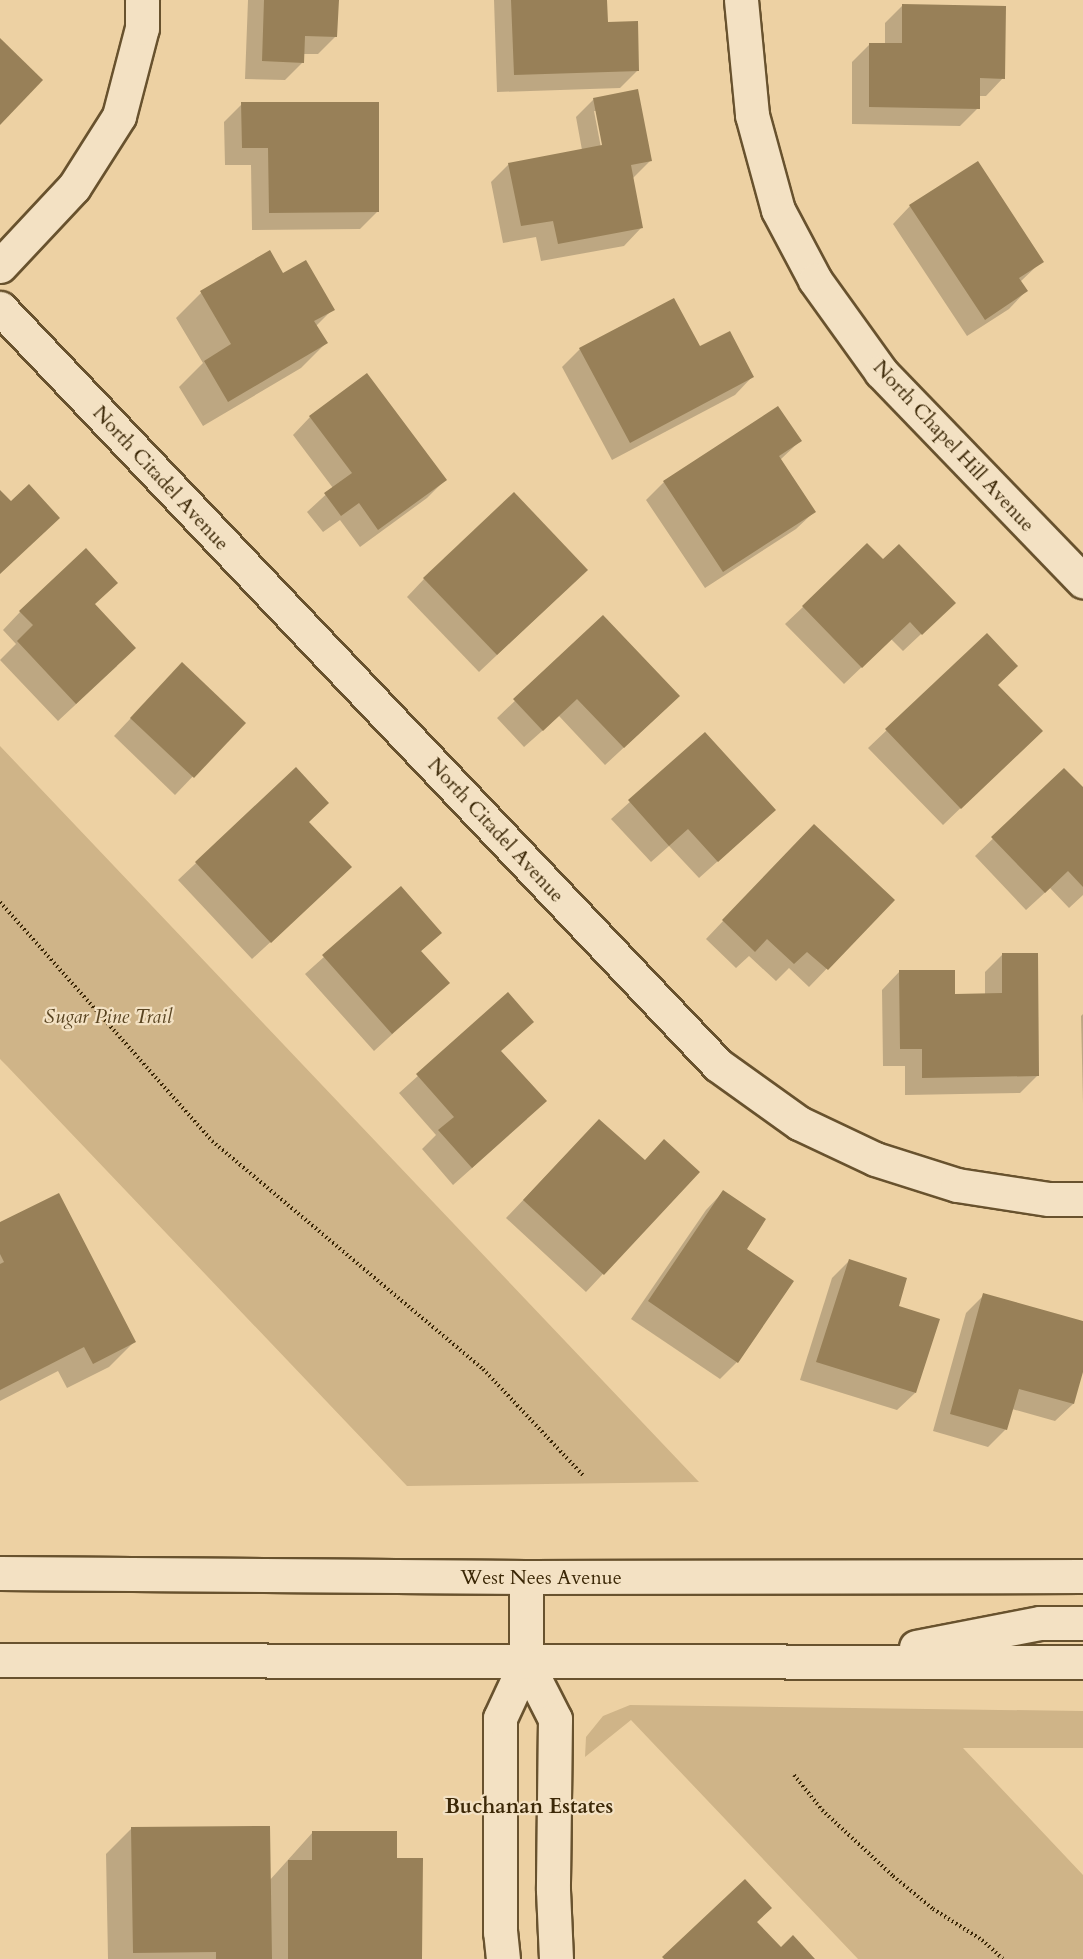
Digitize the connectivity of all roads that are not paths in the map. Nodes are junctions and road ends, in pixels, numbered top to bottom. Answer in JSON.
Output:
{"nodes":[{"id":1,"x":142,"y":0,"type":"edge"},
{"id":2,"x":741,"y":0,"type":"edge"},
{"id":3,"x":0,"y":266,"type":"edge"},
{"id":4,"x":0,"y":308,"type":"edge"},
{"id":5,"x":1083,"y":581,"type":"edge"},
{"id":6,"x":1083,"y":1199,"type":"edge"},
{"id":7,"x":0,"y":1573,"type":"edge"},
{"id":8,"x":1083,"y":1576,"type":"edge"},
{"id":9,"x":526,"y":1577,"type":"junction"},
{"id":10,"x":1083,"y":1623,"type":"edge"},
{"id":11,"x":0,"y":1660,"type":"edge"},
{"id":12,"x":846,"y":1660,"type":"junction"},
{"id":13,"x":526,"y":1662,"type":"junction"},
{"id":14,"x":1083,"y":1662,"type":"edge"},
{"id":15,"x":503,"y":1959,"type":"edge"},
{"id":16,"x":556,"y":1959,"type":"edge"}],
"edges":[{"from":1,"to":3,"type":"street"},
{"from":2,"to":5,"type":"street","name":"North Chapel Hill Avenue"},
{"from":4,"to":6,"type":"street","name":"North Citadel Avenue"},
{"from":7,"to":9,"type":"street","name":"West Nees Avenue"},
{"from":8,"to":9,"type":"street","name":"West Nees Avenue"},
{"from":9,"to":13,"type":"street"},
{"from":10,"to":12,"type":"street"},
{"from":11,"to":13,"type":"street"},
{"from":12,"to":13,"type":"street"},
{"from":12,"to":14,"type":"street"},
{"from":13,"to":15,"type":"street"},
{"from":13,"to":16,"type":"street"}]}
